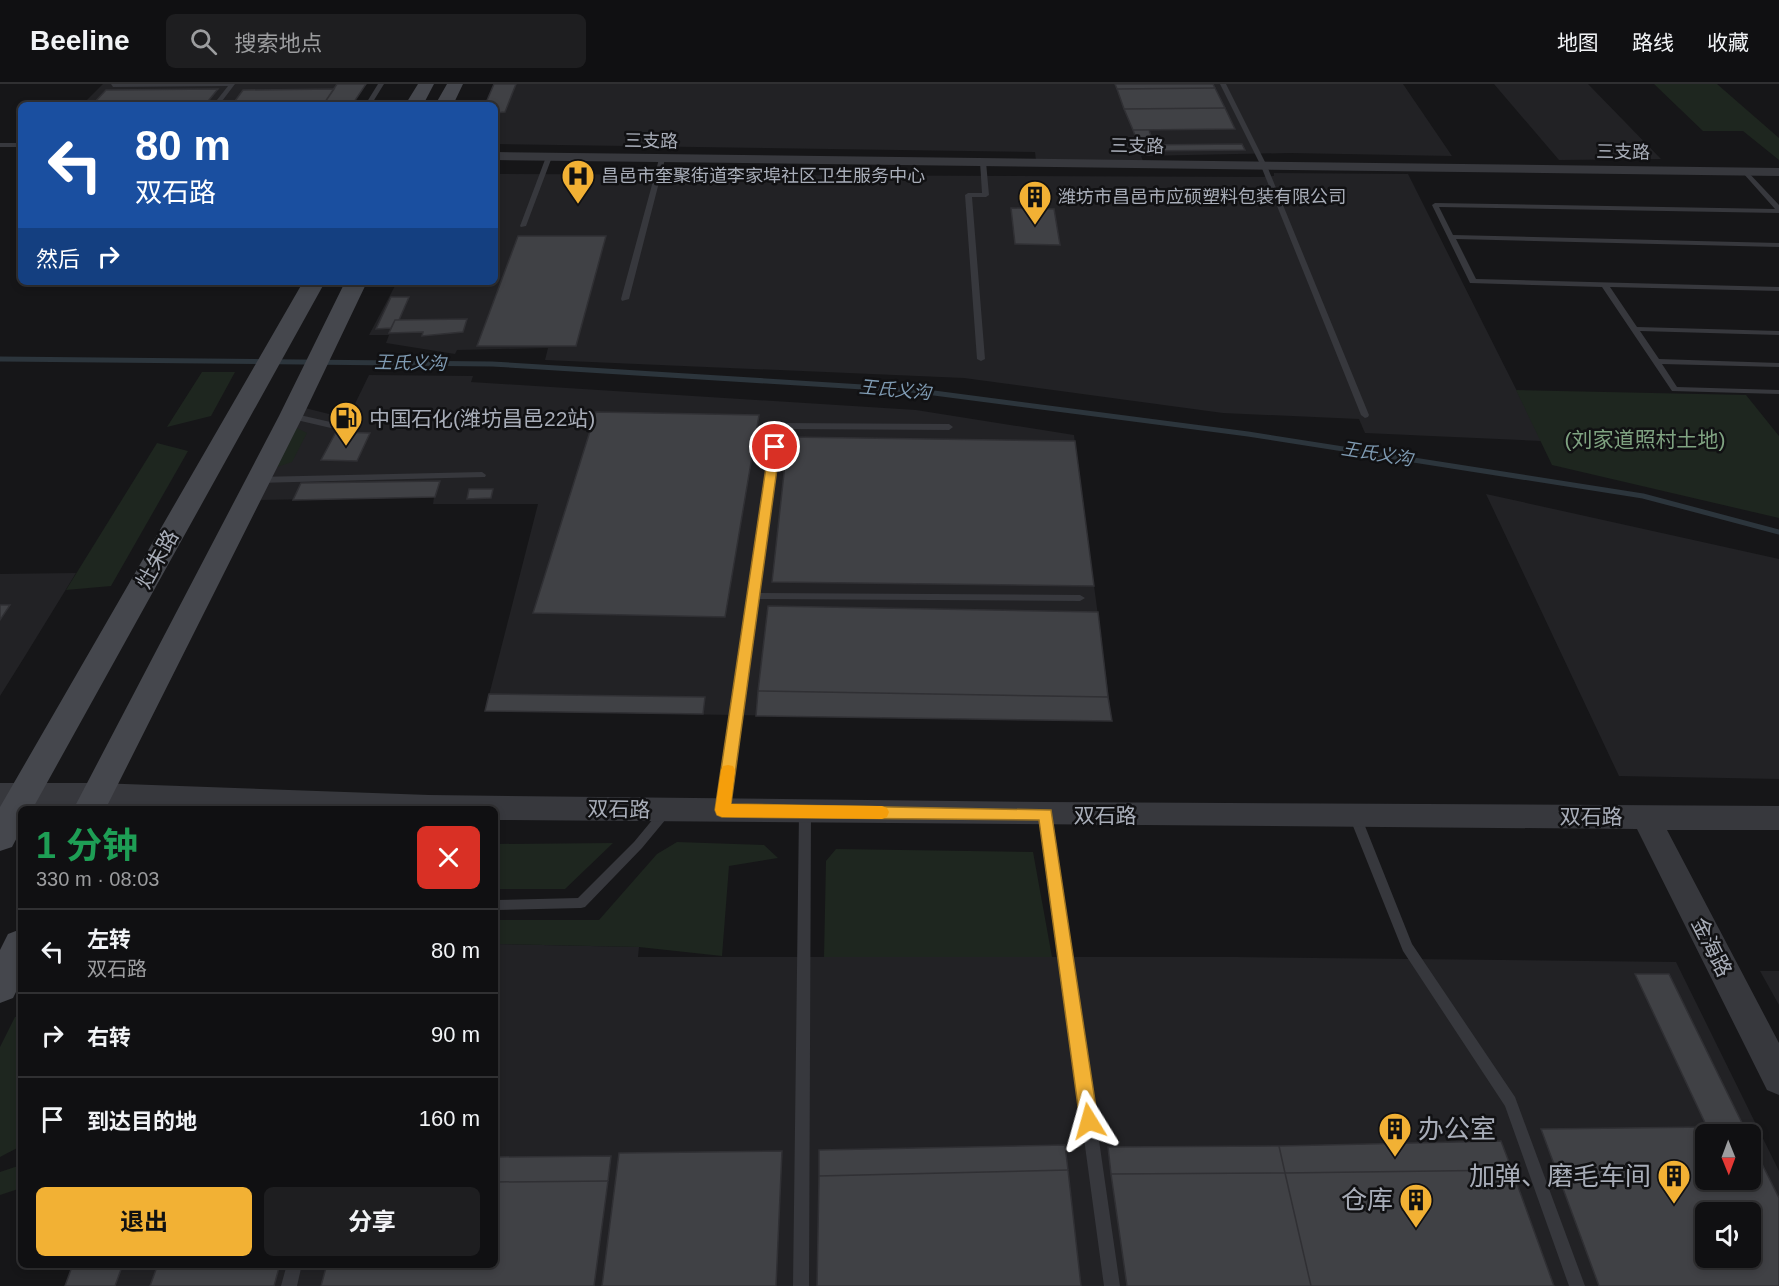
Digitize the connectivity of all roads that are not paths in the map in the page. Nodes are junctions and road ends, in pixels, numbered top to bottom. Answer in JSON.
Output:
{"nodes":[{"id":1,"x":227,"y":84,"type":"edge"},
{"id":2,"x":232,"y":84,"type":"edge"},
{"id":3,"x":381,"y":84,"type":"edge"},
{"id":4,"x":426,"y":84,"type":"edge"},
{"id":5,"x":455,"y":84,"type":"edge"},
{"id":6,"x":1223,"y":84,"type":"edge"},
{"id":7,"x":113,"y":85,"type":"edge"},
{"id":8,"x":218,"y":102,"type":"edge"},
{"id":9,"x":370,"y":102,"type":"edge"},
{"id":10,"x":416,"y":102,"type":"edge"},
{"id":11,"x":446,"y":102,"type":"edge"},
{"id":12,"x":0,"y":145,"type":"edge"},
{"id":13,"x":18,"y":145,"type":"edge"},
{"id":14,"x":498,"y":156,"type":"edge"},
{"id":15,"x":549,"y":157,"type":"junction"},
{"id":16,"x":662,"y":159,"type":"junction"},
{"id":17,"x":982,"y":162,"type":"junction"},
{"id":18,"x":1264,"y":166,"type":"junction"},
{"id":19,"x":1745,"y":171,"type":"junction"},
{"id":20,"x":1779,"y":172,"type":"edge"},
{"id":21,"x":1779,"y":210,"type":"edge"},
{"id":22,"x":523,"y":226,"type":"dead end"},
{"id":23,"x":1451,"y":237,"type":"junction"},
{"id":24,"x":1779,"y":245,"type":"edge"},
{"id":25,"x":312,"y":285,"type":"edge"},
{"id":26,"x":355,"y":285,"type":"edge"},
{"id":27,"x":1605,"y":285,"type":"junction"},
{"id":28,"x":1779,"y":289,"type":"edge"},
{"id":29,"x":626,"y":299,"type":"dead end"},
{"id":30,"x":1635,"y":329,"type":"junction"},
{"id":31,"x":1779,"y":333,"type":"edge"},
{"id":32,"x":981,"y":359,"type":"dead end"},
{"id":33,"x":1657,"y":361,"type":"junction"},
{"id":34,"x":1779,"y":365,"type":"edge"},
{"id":35,"x":1779,"y":392,"type":"edge"},
{"id":36,"x":1365,"y":415,"type":"dead end"},
{"id":37,"x":291,"y":416,"type":"junction"},
{"id":38,"x":949,"y":427,"type":"dead end"},
{"id":39,"x":348,"y":429,"type":"dead end"},
{"id":40,"x":482,"y":475,"type":"dead end"},
{"id":41,"x":257,"y":480,"type":"junction"},
{"id":42,"x":753,"y":596,"type":"junction"},
{"id":43,"x":1080,"y":598,"type":"dead end"},
{"id":44,"x":12,"y":795,"type":"edge"},
{"id":45,"x":94,"y":802,"type":"edge"},
{"id":46,"x":317,"y":806,"type":"edge"},
{"id":47,"x":498,"y":809,"type":"edge"},
{"id":48,"x":667,"y":810,"type":"junction"},
{"id":49,"x":722,"y":810,"type":"junction"},
{"id":50,"x":805,"y":812,"type":"junction"},
{"id":51,"x":1046,"y":814,"type":"junction"},
{"id":52,"x":1355,"y":816,"type":"junction"},
{"id":53,"x":1645,"y":816,"type":"junction"},
{"id":54,"x":1779,"y":818,"type":"edge"},
{"id":55,"x":0,"y":837,"type":"edge"},
{"id":56,"x":498,"y":904,"type":"edge"},
{"id":57,"x":18,"y":951,"type":"edge"},
{"id":58,"x":0,"y":986,"type":"edge"},
{"id":59,"x":1779,"y":1078,"type":"edge"},
{"id":60,"x":295,"y":1268,"type":"edge"},
{"id":61,"x":289,"y":1286,"type":"edge"},
{"id":62,"x":801,"y":1286,"type":"edge"},
{"id":63,"x":1112,"y":1286,"type":"edge"},
{"id":64,"x":1577,"y":1286,"type":"edge"}],
"edges":[{"from":1,"to":7,"type":"lane"},
{"from":2,"to":8,"type":"lane"},
{"from":3,"to":9,"type":"lane"},
{"from":4,"to":10,"type":"main road"},
{"from":5,"to":11,"type":"main road"},
{"from":6,"to":18,"type":"lane"},
{"from":12,"to":13,"type":"lane"},
{"from":14,"to":15,"type":"street","name":"三支路"},
{"from":15,"to":16,"type":"street","name":"三支路"},
{"from":15,"to":22,"type":"lane"},
{"from":16,"to":17,"type":"street","name":"三支路"},
{"from":16,"to":29,"type":"lane"},
{"from":17,"to":18,"type":"street","name":"三支路"},
{"from":17,"to":32,"type":"lane"},
{"from":18,"to":19,"type":"street","name":"三支路"},
{"from":18,"to":36,"type":"lane"},
{"from":19,"to":20,"type":"street","name":"三支路"},
{"from":19,"to":21,"type":"lane"},
{"from":21,"to":23,"type":"lane"},
{"from":23,"to":24,"type":"lane"},
{"from":23,"to":27,"type":"lane"},
{"from":25,"to":44,"type":"main road","name":"灶朱路"},
{"from":26,"to":37,"type":"main road"},
{"from":27,"to":28,"type":"lane"},
{"from":27,"to":30,"type":"lane"},
{"from":30,"to":31,"type":"lane"},
{"from":30,"to":33,"type":"lane"},
{"from":33,"to":34,"type":"lane"},
{"from":33,"to":35,"type":"lane"},
{"from":37,"to":39,"type":"lane"},
{"from":37,"to":41,"type":"main road"},
{"from":38,"to":42,"type":"lane"},
{"from":40,"to":41,"type":"lane"},
{"from":41,"to":45,"type":"main road"},
{"from":42,"to":43,"type":"lane"},
{"from":42,"to":49,"type":"lane"},
{"from":44,"to":45,"type":"street","name":"双石路"},
{"from":44,"to":55,"type":"main road","name":"灶朱路"},
{"from":45,"to":46,"type":"street","name":"双石路"},
{"from":47,"to":48,"type":"street","name":"双石路"},
{"from":48,"to":49,"type":"street","name":"双石路"},
{"from":48,"to":56,"type":"lane"},
{"from":49,"to":50,"type":"street","name":"双石路"},
{"from":50,"to":51,"type":"street","name":"双石路"},
{"from":50,"to":62,"type":"lane"},
{"from":51,"to":52,"type":"street","name":"双石路"},
{"from":51,"to":63,"type":"lane"},
{"from":52,"to":53,"type":"street","name":"双石路"},
{"from":52,"to":64,"type":"lane"},
{"from":53,"to":54,"type":"street","name":"双石路"},
{"from":53,"to":59,"type":"street","name":"金海路"},
{"from":57,"to":58,"type":"main road"},
{"from":60,"to":61,"type":"lane"}]}
